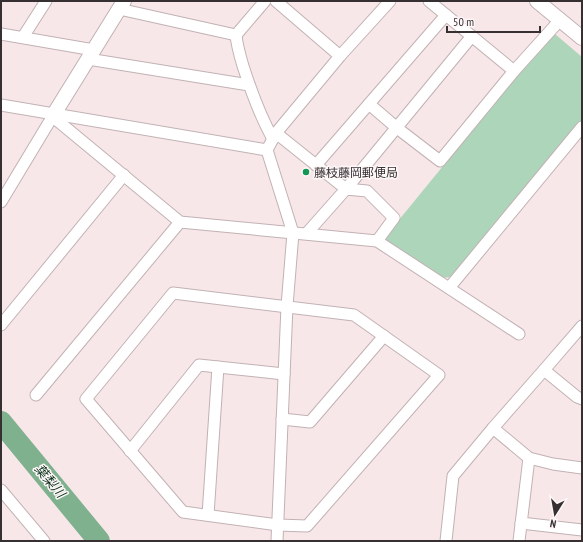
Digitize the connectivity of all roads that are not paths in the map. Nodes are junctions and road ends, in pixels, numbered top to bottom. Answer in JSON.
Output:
{"nodes":[{"id":1,"x":46,"y":1,"type":"edge"},
{"id":2,"x":265,"y":1,"type":"edge"},
{"id":3,"x":276,"y":1,"type":"edge"},
{"id":4,"x":429,"y":1,"type":"edge"},
{"id":5,"x":536,"y":1,"type":"edge"},
{"id":6,"x":388,"y":2,"type":"edge"},
{"id":7,"x":121,"y":5,"type":"edge"},
{"id":8,"x":446,"y":15,"type":"junction"},
{"id":9,"x":560,"y":20,"type":"junction"},
{"id":10,"x":1,"y":34,"type":"edge"},
{"id":11,"x":236,"y":35,"type":"junction"},
{"id":12,"x":472,"y":36,"type":"junction"},
{"id":13,"x":23,"y":38,"type":"junction"},
{"id":14,"x":582,"y":38,"type":"edge"},
{"id":15,"x":91,"y":55,"type":"junction"},
{"id":16,"x":340,"y":56,"type":"junction"},
{"id":17,"x":514,"y":71,"type":"junction"},
{"id":18,"x":249,"y":85,"type":"junction"},
{"id":19,"x":369,"y":104,"type":"junction"},
{"id":20,"x":1,"y":105,"type":"edge"},
{"id":21,"x":54,"y":116,"type":"junction"},
{"id":22,"x":582,"y":127,"type":"edge"},
{"id":23,"x":397,"y":128,"type":"junction"},
{"id":24,"x":275,"y":136,"type":"junction"},
{"id":25,"x":267,"y":150,"type":"junction"},
{"id":26,"x":316,"y":165,"type":"junction"},
{"id":27,"x":124,"y":175,"type":"junction"},
{"id":28,"x":346,"y":188,"type":"junction"},
{"id":29,"x":1,"y":202,"type":"edge"},
{"id":30,"x":180,"y":222,"type":"junction"},
{"id":31,"x":293,"y":233,"type":"junction"},
{"id":32,"x":307,"y":233,"type":"junction"},
{"id":33,"x":377,"y":241,"type":"junction"},
{"id":34,"x":449,"y":288,"type":"junction"},
{"id":35,"x":287,"y":306,"type":"junction"},
{"id":36,"x":1,"y":325,"type":"edge"},
{"id":37,"x":582,"y":326,"type":"edge"},
{"id":38,"x":519,"y":334,"type":"dead end"},
{"id":39,"x":384,"y":336,"type":"junction"},
{"id":40,"x":218,"y":367,"type":"junction"},
{"id":41,"x":544,"y":370,"type":"junction"},
{"id":42,"x":284,"y":374,"type":"junction"},
{"id":43,"x":36,"y":395,"type":"dead end"},
{"id":44,"x":582,"y":399,"type":"edge"},
{"id":45,"x":282,"y":419,"type":"junction"},
{"id":46,"x":493,"y":428,"type":"junction"},
{"id":47,"x":130,"y":451,"type":"junction"},
{"id":48,"x":529,"y":458,"type":"junction"},
{"id":49,"x":582,"y":468,"type":"edge"},
{"id":50,"x":1,"y":490,"type":"edge"},
{"id":51,"x":208,"y":515,"type":"junction"},
{"id":52,"x":521,"y":523,"type":"junction"},
{"id":53,"x":278,"y":524,"type":"junction"},
{"id":54,"x":582,"y":530,"type":"edge"},
{"id":55,"x":39,"y":539,"type":"edge"},
{"id":56,"x":277,"y":541,"type":"edge"},
{"id":57,"x":446,"y":541,"type":"edge"},
{"id":58,"x":519,"y":541,"type":"edge"}],
"edges":[{"from":1,"to":13,"type":"street"},
{"from":2,"to":11,"type":"street"},
{"from":3,"to":16,"type":"street"},
{"from":4,"to":8,"type":"street"},
{"from":5,"to":9,"type":"street"},
{"from":6,"to":16,"type":"street"},
{"from":7,"to":11,"type":"street"},
{"from":7,"to":15,"type":"street"},
{"from":8,"to":12,"type":"street"},
{"from":8,"to":19,"type":"street"},
{"from":9,"to":14,"type":"street"},
{"from":9,"to":17,"type":"street"},
{"from":10,"to":13,"type":"street"},
{"from":11,"to":18,"type":"street"},
{"from":12,"to":17,"type":"street"},
{"from":12,"to":23,"type":"street"},
{"from":13,"to":15,"type":"street"},
{"from":15,"to":18,"type":"street"},
{"from":15,"to":21,"type":"street"},
{"from":16,"to":24,"type":"street"},
{"from":17,"to":23,"type":"street"},
{"from":18,"to":24,"type":"street"},
{"from":19,"to":23,"type":"street"},
{"from":19,"to":26,"type":"street"},
{"from":20,"to":21,"type":"street"},
{"from":21,"to":25,"type":"street"},
{"from":21,"to":27,"type":"street"},
{"from":21,"to":29,"type":"street"},
{"from":22,"to":34,"type":"street"},
{"from":23,"to":28,"type":"street"},
{"from":24,"to":25,"type":"street"},
{"from":24,"to":26,"type":"street"},
{"from":25,"to":31,"type":"street"},
{"from":26,"to":28,"type":"street"},
{"from":27,"to":30,"type":"street"},
{"from":27,"to":36,"type":"street"},
{"from":28,"to":32,"type":"street"},
{"from":28,"to":33,"type":"street"},
{"from":30,"to":31,"type":"street"},
{"from":30,"to":43,"type":"street"},
{"from":31,"to":32,"type":"street"},
{"from":31,"to":35,"type":"street"},
{"from":32,"to":33,"type":"street"},
{"from":33,"to":34,"type":"street"},
{"from":34,"to":38,"type":"street"},
{"from":35,"to":39,"type":"street"},
{"from":35,"to":42,"type":"street"},
{"from":35,"to":47,"type":"street"},
{"from":37,"to":41,"type":"street"},
{"from":39,"to":45,"type":"street"},
{"from":39,"to":53,"type":"street"},
{"from":40,"to":42,"type":"street"},
{"from":40,"to":47,"type":"street"},
{"from":40,"to":51,"type":"street"},
{"from":41,"to":44,"type":"street"},
{"from":41,"to":46,"type":"street"},
{"from":42,"to":45,"type":"street"},
{"from":45,"to":53,"type":"street"},
{"from":46,"to":48,"type":"street"},
{"from":46,"to":57,"type":"street"},
{"from":47,"to":51,"type":"street"},
{"from":48,"to":49,"type":"street"},
{"from":48,"to":52,"type":"street"},
{"from":50,"to":55,"type":"street"},
{"from":51,"to":53,"type":"street"},
{"from":52,"to":54,"type":"street"},
{"from":52,"to":58,"type":"street"},
{"from":53,"to":56,"type":"street"}]}
